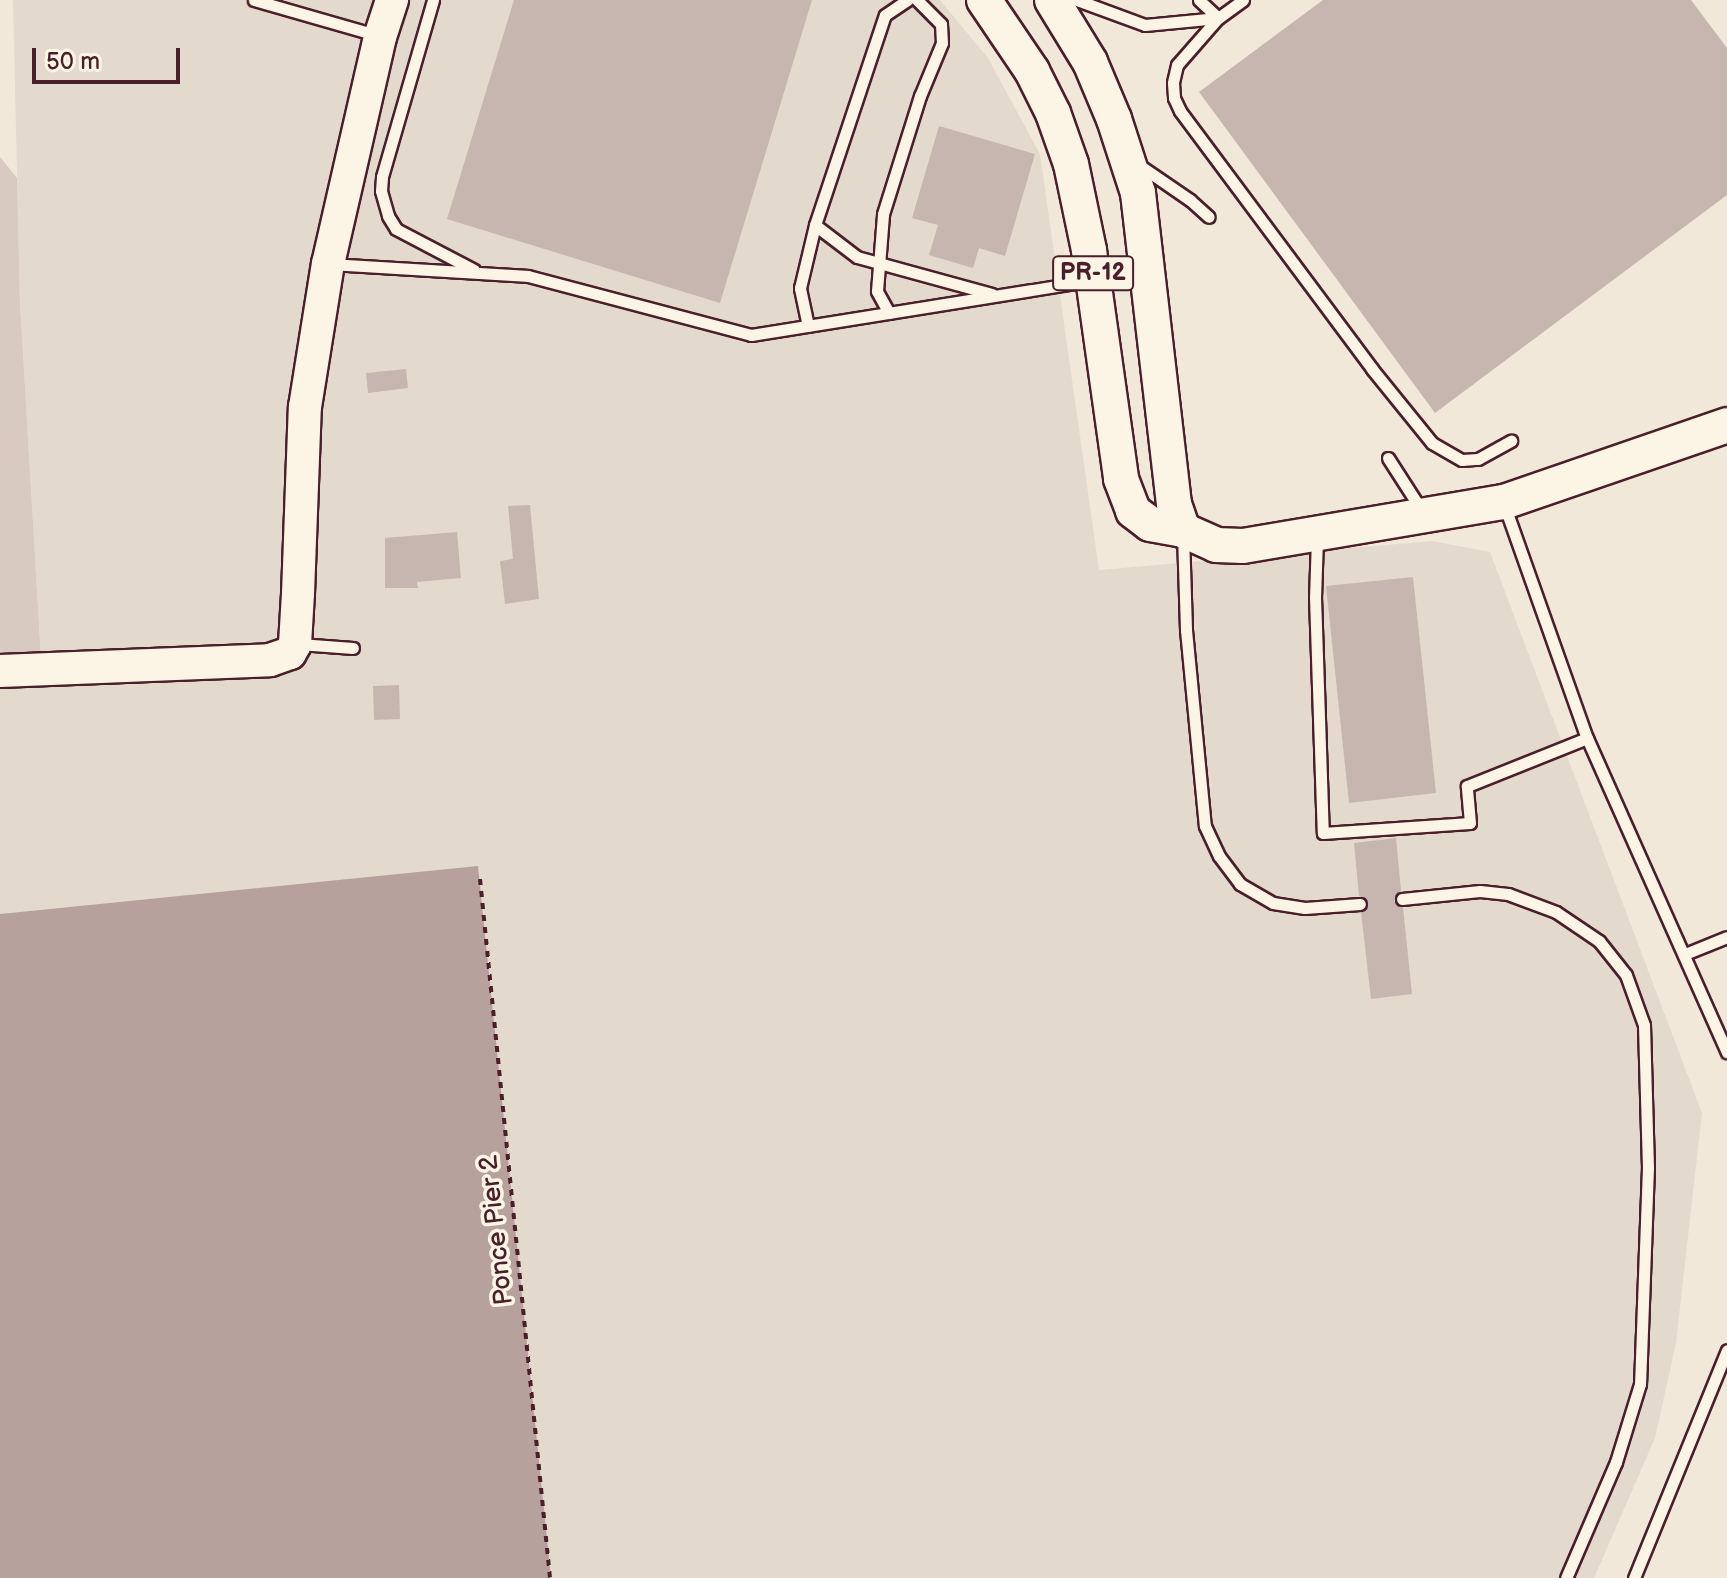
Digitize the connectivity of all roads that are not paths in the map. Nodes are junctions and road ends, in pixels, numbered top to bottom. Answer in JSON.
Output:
{"nodes":[{"id":1,"x":254,"y":0,"type":"edge"},
{"id":2,"x":392,"y":0,"type":"edge"},
{"id":3,"x":433,"y":0,"type":"edge"},
{"id":4,"x":907,"y":0,"type":"edge"},
{"id":5,"x":917,"y":0,"type":"edge"},
{"id":6,"x":984,"y":0,"type":"edge"},
{"id":7,"x":1052,"y":0,"type":"edge"},
{"id":8,"x":1077,"y":0,"type":"edge"},
{"id":9,"x":1199,"y":0,"type":"edge"},
{"id":10,"x":1243,"y":0,"type":"edge"},
{"id":11,"x":1218,"y":18,"type":"junction"},
{"id":12,"x":380,"y":37,"type":"junction"},
{"id":13,"x":1129,"y":159,"type":"junction"},
{"id":14,"x":1209,"y":217,"type":"dead end"},
{"id":15,"x":815,"y":225,"type":"junction"},
{"id":16,"x":881,"y":263,"type":"junction"},
{"id":17,"x":328,"y":264,"type":"junction"},
{"id":18,"x":478,"y":272,"type":"junction"},
{"id":19,"x":1094,"y":280,"type":"junction"},
{"id":20,"x":997,"y":296,"type":"junction"},
{"id":21,"x":889,"y":313,"type":"junction"},
{"id":22,"x":808,"y":326,"type":"junction"},
{"id":23,"x":1727,"y":425,"type":"edge"},
{"id":24,"x":1511,"y":441,"type":"dead end"},
{"id":25,"x":1388,"y":458,"type":"dead end"},
{"id":26,"x":1504,"y":502,"type":"junction"},
{"id":27,"x":1424,"y":515,"type":"junction"},
{"id":28,"x":1183,"y":530,"type":"junction"},
{"id":29,"x":1318,"y":533,"type":"junction"},
{"id":30,"x":295,"y":644,"type":"junction"},
{"id":31,"x":353,"y":648,"type":"dead end"},
{"id":32,"x":0,"y":671,"type":"edge"},
{"id":33,"x":1587,"y":738,"type":"junction"},
{"id":34,"x":1402,"y":899,"type":"dead end"},
{"id":35,"x":1360,"y":904,"type":"dead end"},
{"id":36,"x":1727,"y":937,"type":"edge"},
{"id":37,"x":1685,"y":954,"type":"junction"},
{"id":38,"x":1727,"y":1052,"type":"edge"},
{"id":39,"x":1727,"y":1350,"type":"edge"},
{"id":40,"x":1566,"y":1578,"type":"edge"},
{"id":41,"x":1634,"y":1578,"type":"edge"}],
"edges":[{"from":1,"to":12,"type":"lane"},
{"from":2,"to":12,"type":"street"},
{"from":3,"to":18,"type":"lane"},
{"from":4,"to":15,"type":"lane"},
{"from":5,"to":16,"type":"lane"},
{"from":6,"to":19,"type":"main road","number":"PR-12"},
{"from":7,"to":13,"type":"main road","number":"PR-12"},
{"from":8,"to":11,"type":"lane"},
{"from":9,"to":11,"type":"lane"},
{"from":10,"to":11,"type":"lane"},
{"from":11,"to":24,"type":"lane"},
{"from":12,"to":17,"type":"street"},
{"from":13,"to":14,"type":"lane"},
{"from":13,"to":28,"type":"main road","number":"PR-12"},
{"from":15,"to":16,"type":"lane"},
{"from":15,"to":22,"type":"lane"},
{"from":16,"to":20,"type":"lane"},
{"from":16,"to":21,"type":"lane"},
{"from":17,"to":18,"type":"lane"},
{"from":17,"to":30,"type":"street"},
{"from":18,"to":22,"type":"lane"},
{"from":19,"to":20,"type":"lane"},
{"from":19,"to":28,"type":"main road","number":"PR-12"},
{"from":20,"to":21,"type":"lane"},
{"from":21,"to":22,"type":"lane"},
{"from":23,"to":26,"type":"main road","number":"PR-12"},
{"from":25,"to":27,"type":"lane"},
{"from":26,"to":27,"type":"main road","number":"PR-12"},
{"from":26,"to":33,"type":"lane"},
{"from":27,"to":29,"type":"main road","number":"PR-12"},
{"from":28,"to":29,"type":"main road","number":"PR-12"},
{"from":28,"to":35,"type":"lane"},
{"from":29,"to":33,"type":"lane"},
{"from":30,"to":31,"type":"lane"},
{"from":30,"to":32,"type":"street"},
{"from":33,"to":37,"type":"lane"},
{"from":34,"to":40,"type":"lane"},
{"from":36,"to":37,"type":"lane"},
{"from":37,"to":38,"type":"lane"},
{"from":39,"to":41,"type":"lane"}]}
